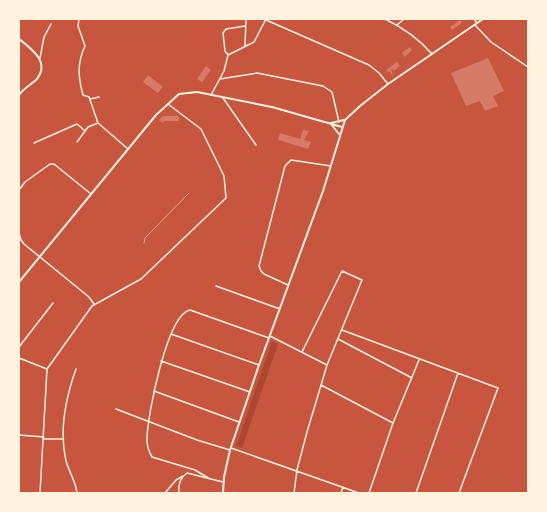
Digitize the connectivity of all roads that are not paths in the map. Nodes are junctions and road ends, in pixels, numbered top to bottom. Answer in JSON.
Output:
{"nodes":[{"id":1,"x":78,"y":19,"type":"edge"},
{"id":2,"x":246,"y":19,"type":"edge"},
{"id":3,"x":385,"y":19,"type":"edge"},
{"id":4,"x":404,"y":19,"type":"edge"},
{"id":5,"x":474,"y":19,"type":"edge"},
{"id":6,"x":483,"y":19,"type":"edge"},
{"id":7,"x":266,"y":20,"type":"edge"},
{"id":8,"x":51,"y":24,"type":"dead end"},
{"id":9,"x":476,"y":24,"type":"junction"},
{"id":10,"x":397,"y":25,"type":"junction"},
{"id":11,"x":245,"y":26,"type":"junction"},
{"id":12,"x":19,"y":39,"type":"edge"},
{"id":13,"x":245,"y":46,"type":"junction"},
{"id":14,"x":432,"y":54,"type":"junction"},
{"id":15,"x":228,"y":55,"type":"junction"},
{"id":16,"x":40,"y":58,"type":"junction"},
{"id":17,"x":528,"y":67,"type":"edge"},
{"id":18,"x":220,"y":79,"type":"junction"},
{"id":19,"x":388,"y":84,"type":"junction"},
{"id":20,"x":211,"y":94,"type":"junction"},
{"id":21,"x":19,"y":95,"type":"edge"},
{"id":22,"x":100,"y":97,"type":"dead end"},
{"id":23,"x":222,"y":97,"type":"junction"},
{"id":24,"x":90,"y":99,"type":"junction"},
{"id":25,"x":168,"y":104,"type":"junction"},
{"id":26,"x":345,"y":120,"type":"junction"},
{"id":27,"x":339,"y":122,"type":"junction"},
{"id":28,"x":98,"y":123,"type":"junction"},
{"id":29,"x":330,"y":123,"type":"junction"},
{"id":30,"x":342,"y":127,"type":"junction"},
{"id":31,"x":84,"y":130,"type":"junction"},
{"id":32,"x":339,"y":135,"type":"junction"},
{"id":33,"x":77,"y":142,"type":"dead end"},
{"id":34,"x":34,"y":144,"type":"dead end"},
{"id":35,"x":256,"y":144,"type":"dead end"},
{"id":36,"x":128,"y":149,"type":"junction"},
{"id":37,"x":331,"y":166,"type":"junction"},
{"id":38,"x":19,"y":190,"type":"edge"},
{"id":39,"x":189,"y":193,"type":"dead end"},
{"id":40,"x":91,"y":195,"type":"junction"},
{"id":41,"x":19,"y":233,"type":"edge"},
{"id":42,"x":144,"y":243,"type":"dead end"},
{"id":43,"x":40,"y":258,"type":"junction"},
{"id":44,"x":19,"y":282,"type":"edge"},
{"id":45,"x":289,"y":285,"type":"junction"},
{"id":46,"x":216,"y":286,"type":"dead end"},
{"id":47,"x":53,"y":302,"type":"dead end"},
{"id":48,"x":94,"y":304,"type":"junction"},
{"id":49,"x":280,"y":309,"type":"junction"},
{"id":50,"x":342,"y":330,"type":"junction"},
{"id":51,"x":171,"y":334,"type":"junction"},
{"id":52,"x":269,"y":337,"type":"junction"},
{"id":53,"x":338,"y":339,"type":"junction"},
{"id":54,"x":19,"y":347,"type":"edge"},
{"id":55,"x":302,"y":352,"type":"junction"},
{"id":56,"x":19,"y":358,"type":"edge"},
{"id":57,"x":420,"y":359,"type":"junction"},
{"id":58,"x":161,"y":361,"type":"junction"},
{"id":59,"x":259,"y":365,"type":"junction"},
{"id":60,"x":327,"y":365,"type":"junction"},
{"id":61,"x":47,"y":369,"type":"junction"},
{"id":62,"x":76,"y":370,"type":"dead end"},
{"id":63,"x":458,"y":373,"type":"junction"},
{"id":64,"x":412,"y":378,"type":"junction"},
{"id":65,"x":321,"y":385,"type":"junction"},
{"id":66,"x":154,"y":391,"type":"junction"},
{"id":67,"x":250,"y":392,"type":"junction"},
{"id":68,"x":116,"y":409,"type":"dead end"},
{"id":69,"x":150,"y":422,"type":"junction"},
{"id":70,"x":239,"y":422,"type":"junction"},
{"id":71,"x":393,"y":423,"type":"junction"},
{"id":72,"x":19,"y":435,"type":"edge"},
{"id":73,"x":44,"y":438,"type":"junction"},
{"id":74,"x":63,"y":439,"type":"junction"},
{"id":75,"x":231,"y":449,"type":"junction"},
{"id":76,"x":297,"y":470,"type":"junction"},
{"id":77,"x":182,"y":476,"type":"junction"},
{"id":78,"x":210,"y":479,"type":"junction"},
{"id":79,"x":223,"y":482,"type":"junction"},
{"id":80,"x":343,"y":487,"type":"junction"},
{"id":81,"x":40,"y":493,"type":"edge"},
{"id":82,"x":77,"y":493,"type":"edge"},
{"id":83,"x":164,"y":493,"type":"edge"},
{"id":84,"x":179,"y":493,"type":"edge"},
{"id":85,"x":223,"y":493,"type":"edge"},
{"id":86,"x":294,"y":493,"type":"edge"},
{"id":87,"x":341,"y":493,"type":"edge"},
{"id":88,"x":359,"y":493,"type":"edge"},
{"id":89,"x":369,"y":493,"type":"edge"},
{"id":90,"x":416,"y":493,"type":"edge"},
{"id":91,"x":459,"y":493,"type":"edge"}],
"edges":[{"from":1,"to":24,"type":"street"},
{"from":2,"to":11,"type":"street"},
{"from":3,"to":10,"type":"street"},
{"from":4,"to":10,"type":"street"},
{"from":5,"to":9,"type":"street"},
{"from":6,"to":9,"type":"main road"},
{"from":7,"to":13,"type":"street"},
{"from":7,"to":19,"type":"street"},
{"from":8,"to":16,"type":"street"},
{"from":9,"to":14,"type":"main road"},
{"from":9,"to":17,"type":"street"},
{"from":10,"to":14,"type":"street"},
{"from":11,"to":13,"type":"street"},
{"from":11,"to":15,"type":"street"},
{"from":12,"to":16,"type":"main road"},
{"from":13,"to":15,"type":"street"},
{"from":14,"to":19,"type":"main road"},
{"from":15,"to":18,"type":"street"},
{"from":16,"to":21,"type":"main road"},
{"from":18,"to":20,"type":"street"},
{"from":18,"to":27,"type":"street"},
{"from":19,"to":26,"type":"main road"},
{"from":20,"to":23,"type":"main road"},
{"from":20,"to":25,"type":"main road"},
{"from":22,"to":24,"type":"street"},
{"from":23,"to":29,"type":"main road"},
{"from":23,"to":35,"type":"street"},
{"from":24,"to":28,"type":"street"},
{"from":25,"to":36,"type":"main road"},
{"from":25,"to":48,"type":"street"},
{"from":26,"to":27,"type":"main road"},
{"from":26,"to":30,"type":"main road"},
{"from":27,"to":29,"type":"main road"},
{"from":28,"to":31,"type":"street"},
{"from":28,"to":36,"type":"street"},
{"from":29,"to":30,"type":"main road"},
{"from":29,"to":32,"type":"main road"},
{"from":30,"to":32,"type":"main road"},
{"from":31,"to":33,"type":"street"},
{"from":31,"to":34,"type":"street"},
{"from":32,"to":37,"type":"main road"},
{"from":36,"to":40,"type":"main road"},
{"from":37,"to":45,"type":"main road"},
{"from":37,"to":45,"type":"street"},
{"from":38,"to":40,"type":"street"},
{"from":39,"to":42,"type":"lane"},
{"from":40,"to":43,"type":"main road"},
{"from":41,"to":43,"type":"street"},
{"from":43,"to":44,"type":"main road"},
{"from":43,"to":48,"type":"street"},
{"from":45,"to":49,"type":"main road"},
{"from":46,"to":49,"type":"street"},
{"from":47,"to":54,"type":"street"},
{"from":48,"to":61,"type":"street"},
{"from":49,"to":52,"type":"main road"},
{"from":50,"to":53,"type":"street"},
{"from":50,"to":55,"type":"street"},
{"from":50,"to":57,"type":"street"},
{"from":51,"to":52,"type":"street"},
{"from":51,"to":58,"type":"street"},
{"from":51,"to":59,"type":"street"},
{"from":52,"to":55,"type":"street"},
{"from":52,"to":59,"type":"main road"},
{"from":53,"to":60,"type":"street"},
{"from":53,"to":64,"type":"street"},
{"from":55,"to":60,"type":"street"},
{"from":56,"to":61,"type":"street"},
{"from":57,"to":63,"type":"street"},
{"from":57,"to":64,"type":"street"},
{"from":58,"to":66,"type":"street"},
{"from":58,"to":67,"type":"street"},
{"from":59,"to":67,"type":"main road"},
{"from":60,"to":65,"type":"street"},
{"from":61,"to":73,"type":"street"},
{"from":62,"to":74,"type":"street"},
{"from":63,"to":90,"type":"street"},
{"from":63,"to":91,"type":"street"},
{"from":64,"to":71,"type":"street"},
{"from":65,"to":71,"type":"street"},
{"from":65,"to":76,"type":"street"},
{"from":66,"to":69,"type":"street"},
{"from":66,"to":70,"type":"street"},
{"from":67,"to":70,"type":"main road"},
{"from":68,"to":69,"type":"street"},
{"from":69,"to":75,"type":"street"},
{"from":69,"to":78,"type":"street"},
{"from":70,"to":75,"type":"main road"},
{"from":71,"to":89,"type":"street"},
{"from":72,"to":73,"type":"street"},
{"from":73,"to":74,"type":"street"},
{"from":73,"to":81,"type":"street"},
{"from":74,"to":82,"type":"street"},
{"from":75,"to":76,"type":"street"},
{"from":75,"to":79,"type":"main road"},
{"from":76,"to":80,"type":"street"},
{"from":76,"to":86,"type":"street"},
{"from":77,"to":78,"type":"street"},
{"from":77,"to":83,"type":"street"},
{"from":77,"to":84,"type":"street"},
{"from":78,"to":79,"type":"street"},
{"from":79,"to":85,"type":"main road"},
{"from":80,"to":87,"type":"street"},
{"from":80,"to":88,"type":"street"}]}
